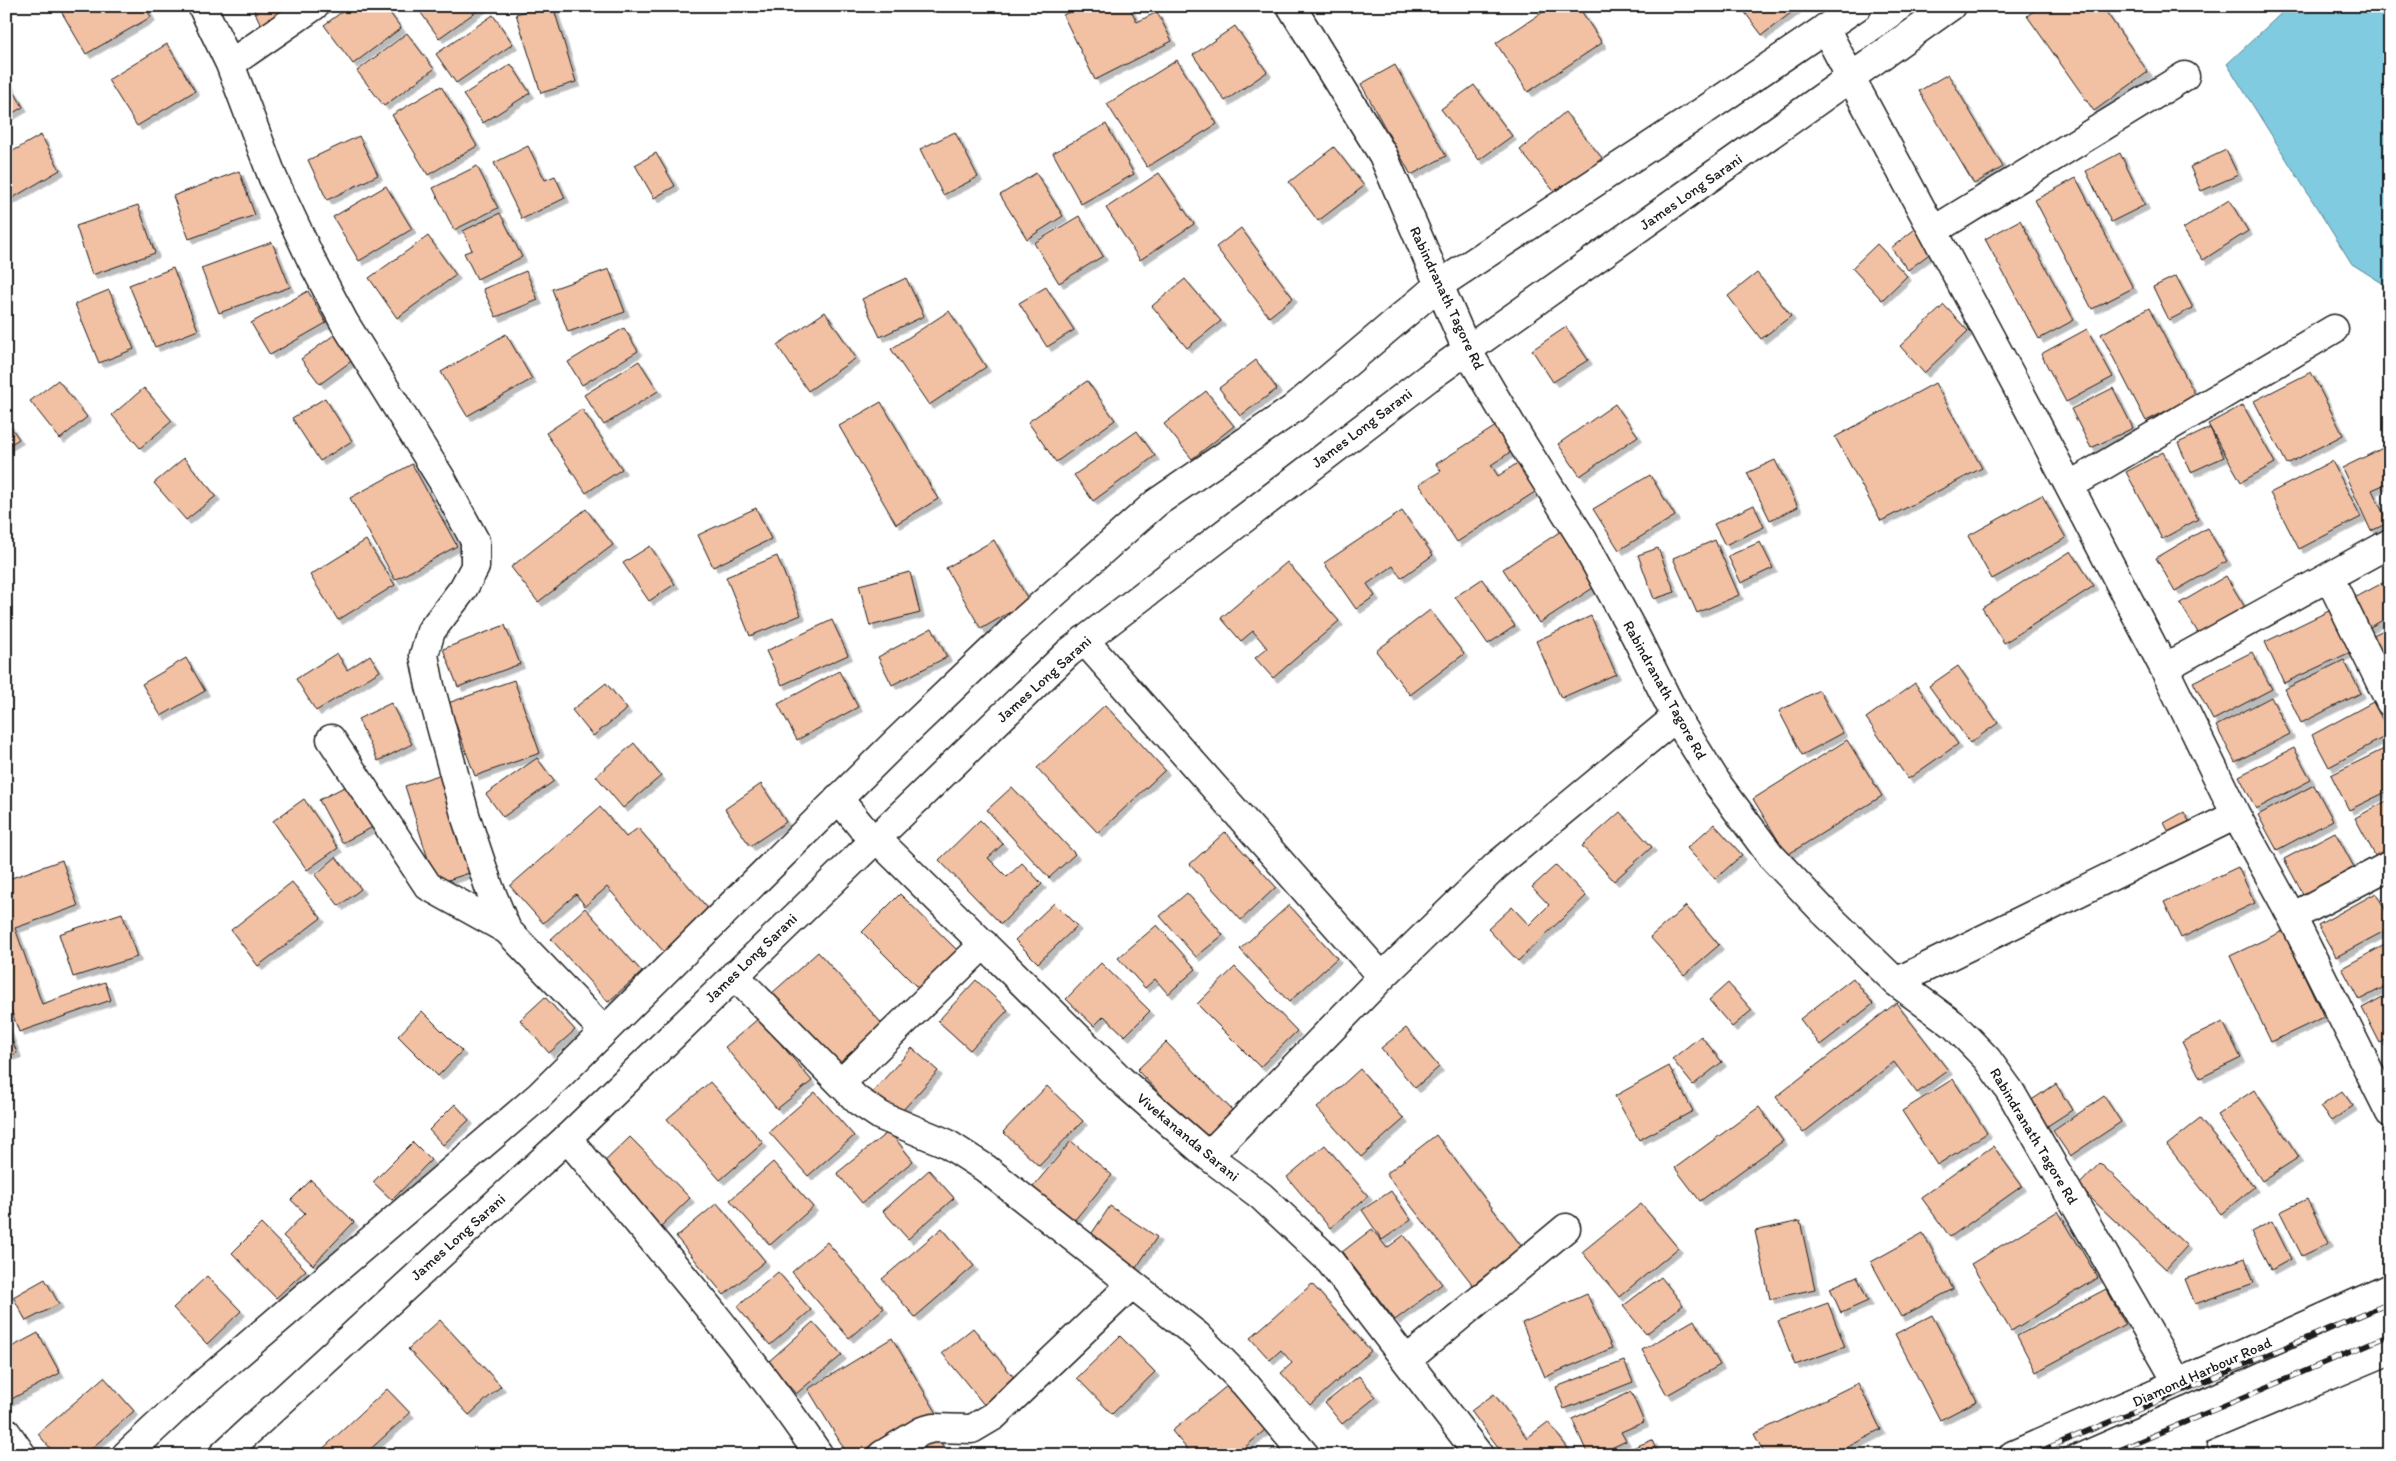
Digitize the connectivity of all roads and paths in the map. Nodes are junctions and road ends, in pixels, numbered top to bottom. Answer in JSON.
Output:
{"nodes":[{"id":1,"x":202,"y":6,"type":"edge"},
{"id":2,"x":314,"y":6,"type":"edge"},
{"id":3,"x":1291,"y":6,"type":"edge"},
{"id":4,"x":1858,"y":6,"type":"edge"},
{"id":5,"x":1951,"y":6,"type":"edge"},
{"id":6,"x":1825,"y":28,"type":"junction"},
{"id":7,"x":230,"y":64,"type":"junction"},
{"id":8,"x":2185,"y":76,"type":"dead end"},
{"id":9,"x":1851,"y":78,"type":"junction"},
{"id":10,"x":1933,"y":231,"type":"junction"},
{"id":11,"x":1439,"y":285,"type":"junction"},
{"id":12,"x":2334,"y":329,"type":"dead end"},
{"id":13,"x":1468,"y":350,"type":"junction"},
{"id":14,"x":2068,"y":486,"type":"junction"},
{"id":15,"x":2390,"y":543,"type":"edge"},
{"id":16,"x":2329,"y":578,"type":"junction"},
{"id":17,"x":1084,"y":640,"type":"junction"},
{"id":18,"x":2164,"y":668,"type":"junction"},
{"id":19,"x":2390,"y":702,"type":"edge"},
{"id":20,"x":1676,"y":717,"type":"junction"},
{"id":21,"x":331,"y":739,"type":"dead end"},
{"id":22,"x":838,"y":798,"type":"junction"},
{"id":23,"x":2236,"y":815,"type":"junction"},
{"id":24,"x":875,"y":839,"type":"junction"},
{"id":25,"x":2390,"y":865,"type":"edge"},
{"id":26,"x":2292,"y":917,"type":"junction"},
{"id":27,"x":507,"y":930,"type":"junction"},
{"id":28,"x":984,"y":944,"type":"junction"},
{"id":29,"x":734,"y":975,"type":"junction"},
{"id":30,"x":1382,"y":977,"type":"junction"},
{"id":31,"x":1896,"y":982,"type":"junction"},
{"id":32,"x":604,"y":1031,"type":"junction"},
{"id":33,"x":841,"y":1082,"type":"junction"},
{"id":34,"x":2390,"y":1113,"type":"edge"},
{"id":35,"x":567,"y":1138,"type":"junction"},
{"id":36,"x":1208,"y":1156,"type":"junction"},
{"id":37,"x":1566,"y":1228,"type":"dead end"},
{"id":38,"x":1131,"y":1285,"type":"junction"},
{"id":39,"x":2390,"y":1288,"type":"edge"},
{"id":40,"x":2390,"y":1350,"type":"edge"},
{"id":41,"x":1407,"y":1360,"type":"junction"},
{"id":42,"x":2178,"y":1383,"type":"junction"},
{"id":43,"x":6,"y":1432,"type":"edge"},
{"id":44,"x":2190,"y":1445,"type":"edge"},
{"id":45,"x":22,"y":1455,"type":"edge"},
{"id":46,"x":126,"y":1455,"type":"edge"},
{"id":47,"x":223,"y":1455,"type":"edge"},
{"id":48,"x":819,"y":1455,"type":"edge"},
{"id":49,"x":882,"y":1455,"type":"edge"},
{"id":50,"x":1305,"y":1455,"type":"edge"},
{"id":51,"x":1478,"y":1455,"type":"edge"},
{"id":52,"x":2012,"y":1455,"type":"edge"},
{"id":53,"x":2140,"y":1455,"type":"edge"}],
"edges":[{"from":1,"to":7,"type":"main road"},
{"from":2,"to":7,"type":"main road"},
{"from":3,"to":11,"type":"main road","name":"Rabindranath Tagore Rd"},
{"from":4,"to":6,"type":"main road"},
{"from":5,"to":9,"type":"main road","name":"James Long Sarani"},
{"from":6,"to":9,"type":"main road"},
{"from":6,"to":11,"type":"main road"},
{"from":7,"to":27,"type":"main road"},
{"from":8,"to":10,"type":"main road"},
{"from":9,"to":10,"type":"main road"},
{"from":9,"to":13,"type":"main road","name":"James Long Sarani"},
{"from":10,"to":14,"type":"main road"},
{"from":11,"to":13,"type":"main road","name":"Rabindranath Tagore Rd"},
{"from":11,"to":22,"type":"main road"},
{"from":12,"to":14,"type":"main road"},
{"from":13,"to":17,"type":"main road","name":"James Long Sarani"},
{"from":13,"to":20,"type":"main road","name":"Rabindranath Tagore Rd"},
{"from":14,"to":18,"type":"main road"},
{"from":15,"to":16,"type":"main road"},
{"from":16,"to":18,"type":"main road"},
{"from":16,"to":19,"type":"main road"},
{"from":17,"to":24,"type":"main road","name":"James Long Sarani"},
{"from":17,"to":30,"type":"main road"},
{"from":18,"to":23,"type":"main road"},
{"from":20,"to":30,"type":"main road"},
{"from":20,"to":31,"type":"main road","name":"Rabindranath Tagore Rd"},
{"from":21,"to":27,"type":"main road"},
{"from":22,"to":24,"type":"main road","name":"Vivekananda Sarani"},
{"from":22,"to":32,"type":"main road"},
{"from":23,"to":26,"type":"main road"},
{"from":23,"to":31,"type":"main road"},
{"from":24,"to":28,"type":"main road","name":"Vivekananda Sarani"},
{"from":24,"to":29,"type":"main road","name":"James Long Sarani"},
{"from":25,"to":26,"type":"main road"},
{"from":26,"to":34,"type":"main road"},
{"from":27,"to":32,"type":"main road"},
{"from":28,"to":33,"type":"main road"},
{"from":28,"to":36,"type":"main road","name":"Vivekananda Sarani"},
{"from":29,"to":33,"type":"main road"},
{"from":29,"to":35,"type":"main road","name":"James Long Sarani"},
{"from":30,"to":36,"type":"main road"},
{"from":31,"to":42,"type":"main road","name":"Rabindranath Tagore Rd"},
{"from":32,"to":46,"type":"main road"},
{"from":33,"to":38,"type":"main road"},
{"from":35,"to":47,"type":"main road","name":"James Long Sarani"},
{"from":35,"to":48,"type":"main road"},
{"from":36,"to":41,"type":"main road","name":"Vivekananda Sarani"},
{"from":37,"to":41,"type":"main road"},
{"from":38,"to":49,"type":"main road"},
{"from":38,"to":50,"type":"main road"},
{"from":39,"to":42,"type":"main road","name":"Diamond Harbour Road"},
{"from":40,"to":44,"type":"main road"},
{"from":41,"to":51,"type":"main road","name":"Vivekananda Sarani"},
{"from":42,"to":52,"type":"main road","name":"Diamond Harbour Road"},
{"from":43,"to":45,"type":"main road"},
{"from":44,"to":53,"type":"main road"}]}
